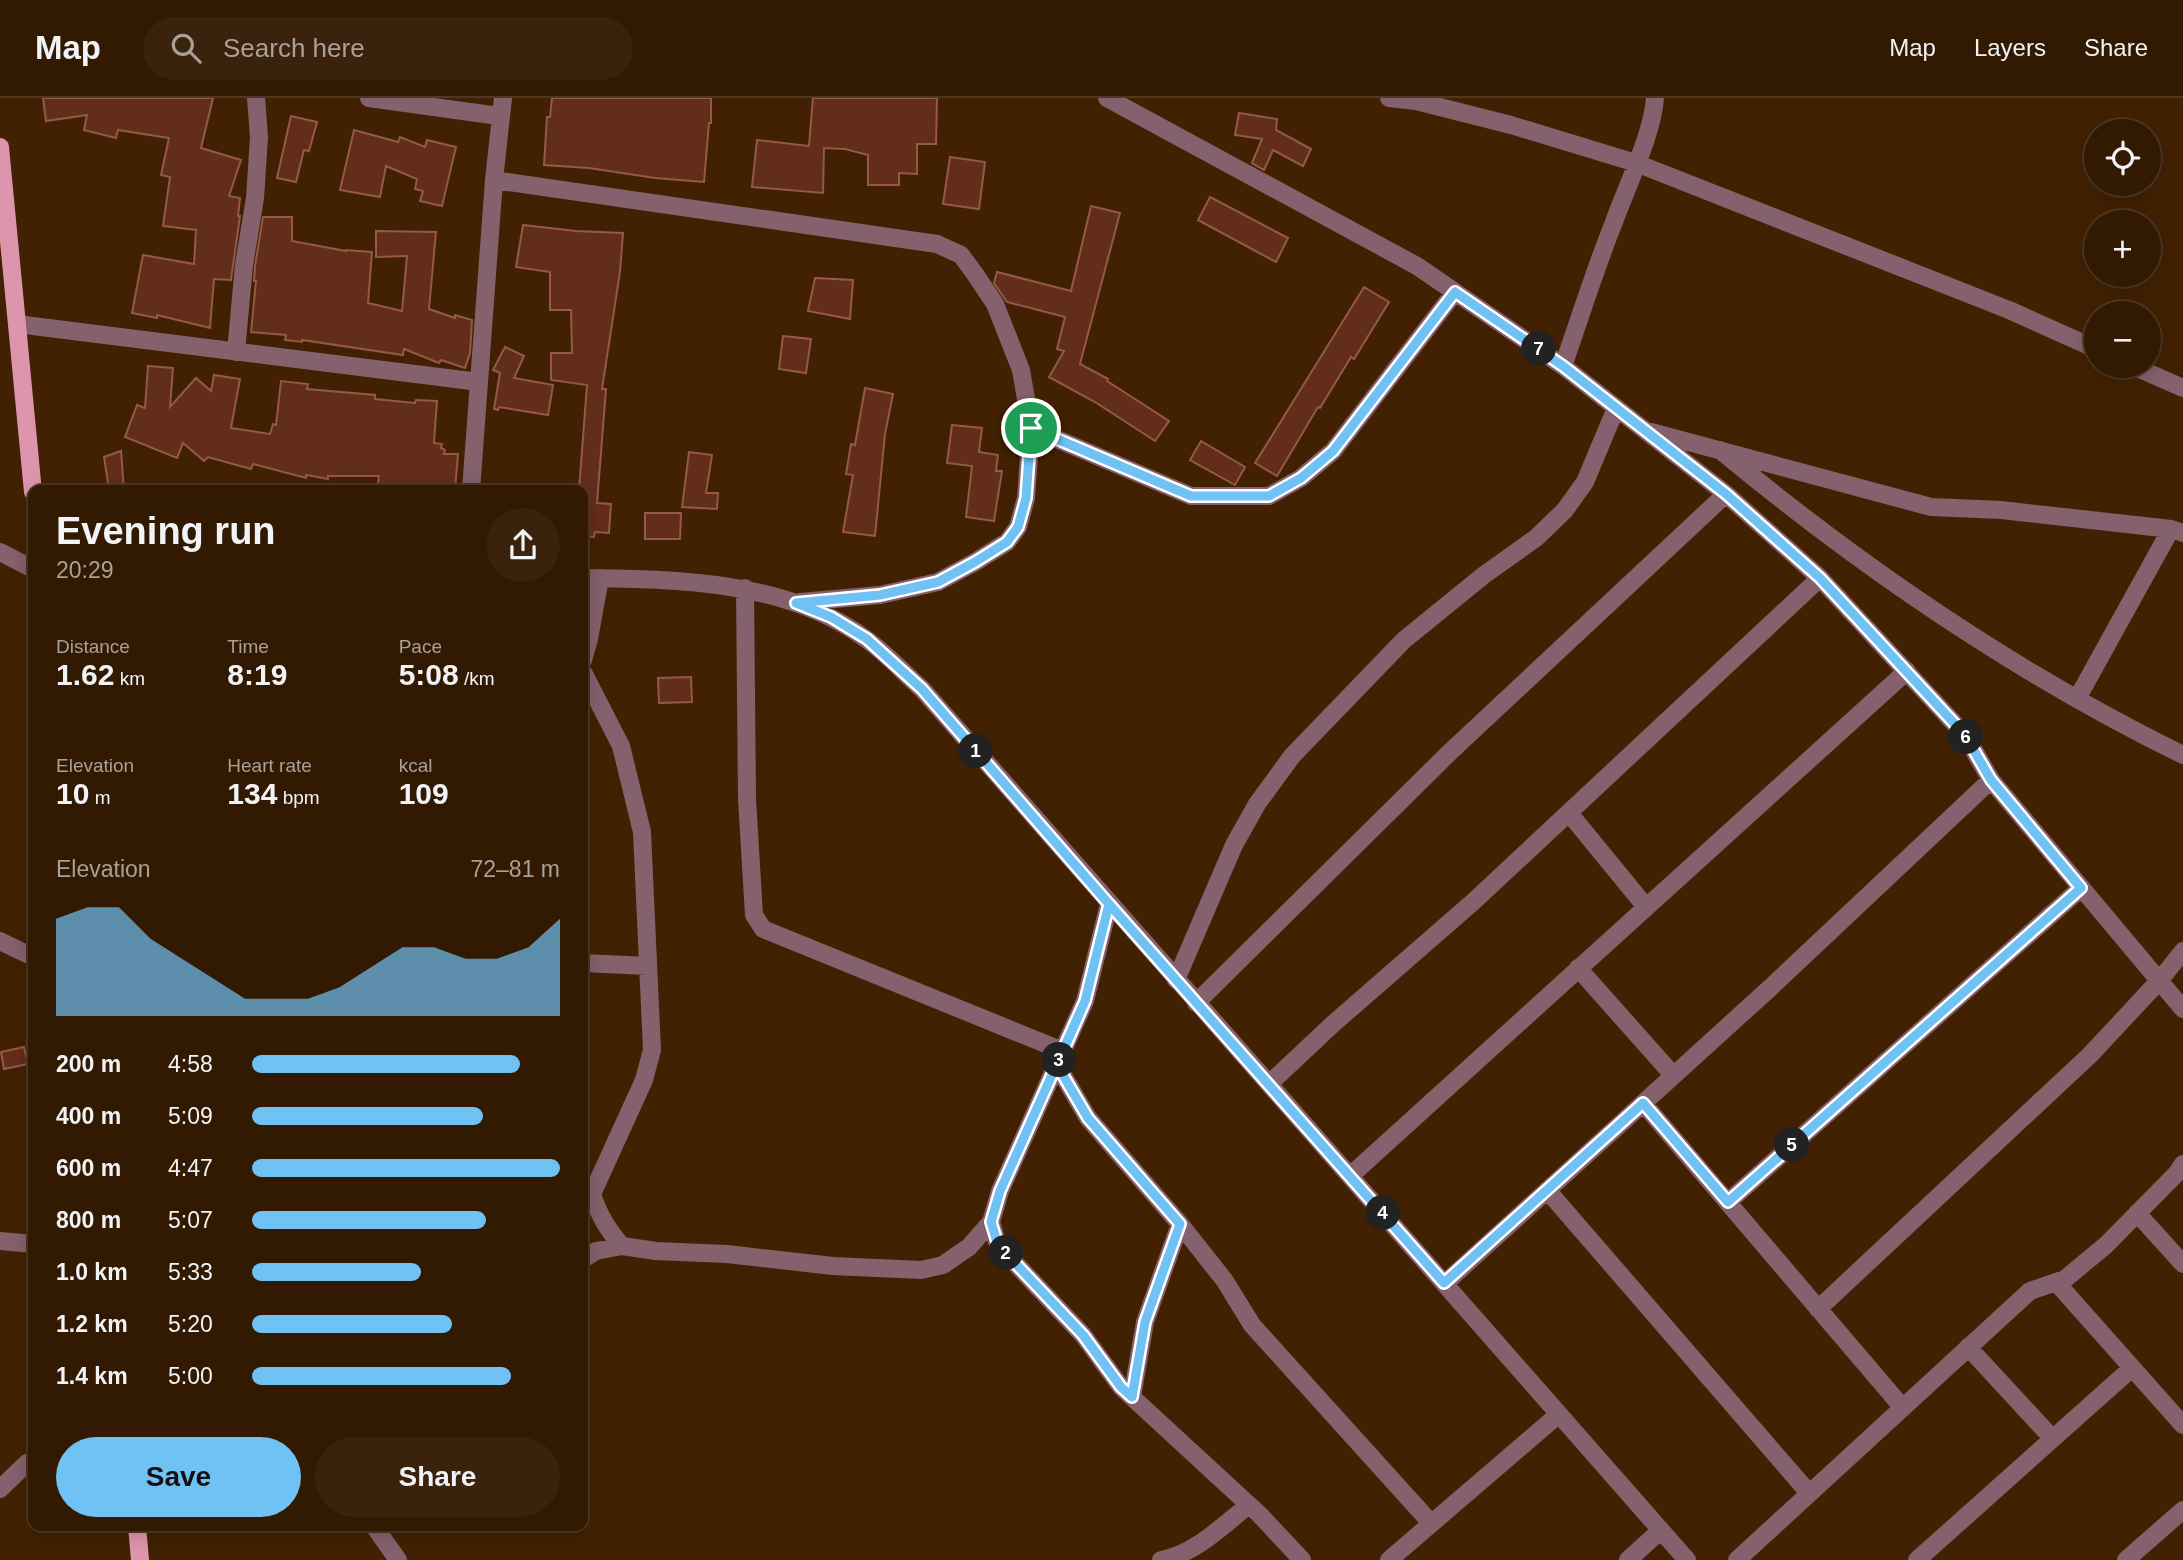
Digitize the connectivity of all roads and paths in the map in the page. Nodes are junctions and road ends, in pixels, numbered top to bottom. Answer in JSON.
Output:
{"nodes":[{"id":1,"x":256,"y":98,"type":"edge"},
{"id":2,"x":369,"y":98,"type":"edge"},
{"id":3,"x":1110,"y":98,"type":"edge"},
{"id":4,"x":1389,"y":98,"type":"edge"},
{"id":5,"x":1654,"y":98,"type":"edge"},
{"id":6,"x":501,"y":107,"type":"edge"},
{"id":7,"x":0,"y":147,"type":"edge"},
{"id":8,"x":1636,"y":163,"type":"junction"},
{"id":9,"x":494,"y":180,"type":"junction"},
{"id":10,"x":1455,"y":292,"type":"junction"},
{"id":11,"x":17,"y":324,"type":"junction"},
{"id":12,"x":2084,"y":344,"type":"edge"},
{"id":13,"x":236,"y":352,"type":"junction"},
{"id":14,"x":1563,"y":366,"type":"junction"},
{"id":15,"x":2160,"y":378,"type":"edge"},
{"id":16,"x":479,"y":382,"type":"junction"},
{"id":17,"x":2183,"y":388,"type":"edge"},
{"id":18,"x":1616,"y":408,"type":"junction"},
{"id":19,"x":1031,"y":428,"type":"junction"},
{"id":20,"x":1645,"y":430,"type":"junction"},
{"id":21,"x":1720,"y":450,"type":"junction"},
{"id":22,"x":32,"y":485,"type":"edge"},
{"id":23,"x":471,"y":485,"type":"edge"},
{"id":24,"x":1726,"y":494,"type":"junction"},
{"id":25,"x":2177,"y":531,"type":"edge"},
{"id":26,"x":0,"y":552,"type":"edge"},
{"id":27,"x":28,"y":566,"type":"edge"},
{"id":28,"x":591,"y":578,"type":"edge"},
{"id":29,"x":1820,"y":578,"type":"junction"},
{"id":30,"x":745,"y":589,"type":"junction"},
{"id":31,"x":796,"y":603,"type":"junction"},
{"id":32,"x":588,"y":642,"type":"edge"},
{"id":33,"x":1907,"y":671,"type":"junction"},
{"id":34,"x":588,"y":682,"type":"edge"},
{"id":35,"x":2078,"y":697,"type":"junction"},
{"id":36,"x":2181,"y":751,"type":"edge"},
{"id":37,"x":1991,"y":780,"type":"junction"},
{"id":38,"x":1569,"y":813,"type":"junction"},
{"id":39,"x":2081,"y":888,"type":"junction"},
{"id":40,"x":1109,"y":904,"type":"junction"},
{"id":41,"x":1646,"y":907,"type":"junction"},
{"id":42,"x":0,"y":941,"type":"edge"},
{"id":43,"x":2183,"y":951,"type":"edge"},
{"id":44,"x":28,"y":955,"type":"edge"},
{"id":45,"x":588,"y":963,"type":"edge"},
{"id":46,"x":648,"y":966,"type":"junction"},
{"id":47,"x":1578,"y":968,"type":"junction"},
{"id":48,"x":1176,"y":980,"type":"junction"},
{"id":49,"x":2160,"y":981,"type":"junction"},
{"id":50,"x":1196,"y":1003,"type":"junction"},
{"id":51,"x":2183,"y":1009,"type":"edge"},
{"id":52,"x":1060,"y":1058,"type":"junction"},
{"id":53,"x":1673,"y":1075,"type":"junction"},
{"id":54,"x":1269,"y":1084,"type":"junction"},
{"id":55,"x":1643,"y":1103,"type":"junction"},
{"id":56,"x":2183,"y":1164,"type":"edge"},
{"id":57,"x":1350,"y":1176,"type":"junction"},
{"id":58,"x":588,"y":1190,"type":"edge"},
{"id":59,"x":1547,"y":1190,"type":"junction"},
{"id":60,"x":588,"y":1194,"type":"edge"},
{"id":61,"x":1728,"y":1202,"type":"junction"},
{"id":62,"x":2137,"y":1213,"type":"junction"},
{"id":63,"x":991,"y":1222,"type":"junction"},
{"id":64,"x":1180,"y":1224,"type":"junction"},
{"id":65,"x":0,"y":1241,"type":"edge"},
{"id":66,"x":28,"y":1244,"type":"edge"},
{"id":67,"x":622,"y":1245,"type":"junction"},
{"id":68,"x":588,"y":1256,"type":"edge"},
{"id":69,"x":2183,"y":1264,"type":"edge"},
{"id":70,"x":2056,"y":1282,"type":"junction"},
{"id":71,"x":1444,"y":1283,"type":"junction"},
{"id":72,"x":1818,"y":1309,"type":"junction"},
{"id":73,"x":1968,"y":1347,"type":"junction"},
{"id":74,"x":2132,"y":1368,"type":"junction"},
{"id":75,"x":1132,"y":1397,"type":"junction"},
{"id":76,"x":1903,"y":1408,"type":"junction"},
{"id":77,"x":1559,"y":1413,"type":"junction"},
{"id":78,"x":2183,"y":1425,"type":"edge"},
{"id":79,"x":2053,"y":1439,"type":"junction"},
{"id":80,"x":28,"y":1462,"type":"edge"},
{"id":81,"x":0,"y":1489,"type":"edge"},
{"id":82,"x":1809,"y":1493,"type":"junction"},
{"id":83,"x":1249,"y":1505,"type":"junction"},
{"id":84,"x":2183,"y":1510,"type":"edge"},
{"id":85,"x":1431,"y":1524,"type":"junction"},
{"id":86,"x":1661,"y":1530,"type":"junction"},
{"id":87,"x":138,"y":1531,"type":"edge"},
{"id":88,"x":378,"y":1531,"type":"edge"},
{"id":89,"x":141,"y":1560,"type":"edge"},
{"id":90,"x":398,"y":1560,"type":"edge"},
{"id":91,"x":1161,"y":1560,"type":"edge"},
{"id":92,"x":1302,"y":1560,"type":"edge"},
{"id":93,"x":1389,"y":1560,"type":"edge"},
{"id":94,"x":1628,"y":1560,"type":"edge"},
{"id":95,"x":1687,"y":1560,"type":"edge"},
{"id":96,"x":1737,"y":1560,"type":"edge"},
{"id":97,"x":1917,"y":1560,"type":"edge"},
{"id":98,"x":2126,"y":1560,"type":"edge"}],
"edges":[{"from":1,"to":13,"type":"street"},
{"from":2,"to":6,"type":"street"},
{"from":3,"to":10,"type":"street"},
{"from":4,"to":8,"type":"street"},
{"from":5,"to":8,"type":"street"},
{"from":6,"to":9,"type":"street"},
{"from":7,"to":11,"type":"main road"},
{"from":8,"to":12,"type":"street"},
{"from":8,"to":14,"type":"street"},
{"from":9,"to":16,"type":"street"},
{"from":9,"to":19,"type":"street"},
{"from":10,"to":14,"type":"street"},
{"from":10,"to":19,"type":"street"},
{"from":11,"to":13,"type":"street"},
{"from":11,"to":22,"type":"main road"},
{"from":13,"to":16,"type":"street"},
{"from":14,"to":18,"type":"street"},
{"from":15,"to":17,"type":"street"},
{"from":16,"to":23,"type":"street"},
{"from":18,"to":20,"type":"street"},
{"from":18,"to":48,"type":"street"},
{"from":19,"to":31,"type":"street"},
{"from":20,"to":21,"type":"street"},
{"from":20,"to":24,"type":"street"},
{"from":21,"to":25,"type":"street"},
{"from":21,"to":35,"type":"street"},
{"from":24,"to":29,"type":"street"},
{"from":24,"to":50,"type":"street"},
{"from":25,"to":35,"type":"street"},
{"from":26,"to":27,"type":"street"},
{"from":28,"to":30,"type":"street"},
{"from":28,"to":32,"type":"street"},
{"from":29,"to":33,"type":"street"},
{"from":29,"to":38,"type":"street"},
{"from":30,"to":31,"type":"street"},
{"from":30,"to":52,"type":"street"},
{"from":31,"to":40,"type":"street"},
{"from":33,"to":37,"type":"street"},
{"from":33,"to":41,"type":"street"},
{"from":34,"to":46,"type":"street"},
{"from":35,"to":36,"type":"street"},
{"from":37,"to":39,"type":"street"},
{"from":37,"to":53,"type":"street"},
{"from":38,"to":41,"type":"street"},
{"from":38,"to":54,"type":"street"},
{"from":39,"to":49,"type":"street"},
{"from":39,"to":61,"type":"street"},
{"from":40,"to":48,"type":"street"},
{"from":40,"to":52,"type":"street"},
{"from":41,"to":47,"type":"street"},
{"from":42,"to":44,"type":"street"},
{"from":43,"to":49,"type":"street"},
{"from":45,"to":46,"type":"street"},
{"from":46,"to":58,"type":"street"},
{"from":47,"to":53,"type":"street"},
{"from":47,"to":57,"type":"street"},
{"from":48,"to":50,"type":"street"},
{"from":49,"to":51,"type":"street"},
{"from":49,"to":72,"type":"street"},
{"from":50,"to":54,"type":"street"},
{"from":52,"to":63,"type":"street"},
{"from":52,"to":64,"type":"street"},
{"from":53,"to":55,"type":"street"},
{"from":54,"to":57,"type":"street"},
{"from":55,"to":59,"type":"street"},
{"from":55,"to":61,"type":"street"},
{"from":56,"to":62,"type":"street"},
{"from":57,"to":71,"type":"street"},
{"from":59,"to":71,"type":"street"},
{"from":59,"to":82,"type":"street"},
{"from":60,"to":67,"type":"street"},
{"from":61,"to":72,"type":"street"},
{"from":62,"to":69,"type":"street"},
{"from":62,"to":70,"type":"street"},
{"from":63,"to":67,"type":"street"},
{"from":63,"to":75,"type":"street"},
{"from":64,"to":75,"type":"street"},
{"from":64,"to":85,"type":"street"},
{"from":65,"to":66,"type":"street"},
{"from":67,"to":68,"type":"street"},
{"from":70,"to":73,"type":"street"},
{"from":70,"to":74,"type":"street"},
{"from":71,"to":77,"type":"street"},
{"from":72,"to":76,"type":"street"},
{"from":73,"to":76,"type":"street"},
{"from":73,"to":79,"type":"street"},
{"from":74,"to":78,"type":"street"},
{"from":74,"to":79,"type":"street"},
{"from":75,"to":83,"type":"street"},
{"from":76,"to":82,"type":"street"},
{"from":77,"to":85,"type":"street"},
{"from":77,"to":86,"type":"street"},
{"from":79,"to":97,"type":"street"},
{"from":80,"to":81,"type":"street"},
{"from":82,"to":96,"type":"street"},
{"from":83,"to":91,"type":"street"},
{"from":83,"to":92,"type":"street"},
{"from":84,"to":98,"type":"street"},
{"from":85,"to":93,"type":"street"},
{"from":86,"to":94,"type":"street"},
{"from":86,"to":95,"type":"street"},
{"from":87,"to":89,"type":"main road"},
{"from":88,"to":90,"type":"street"}]}
